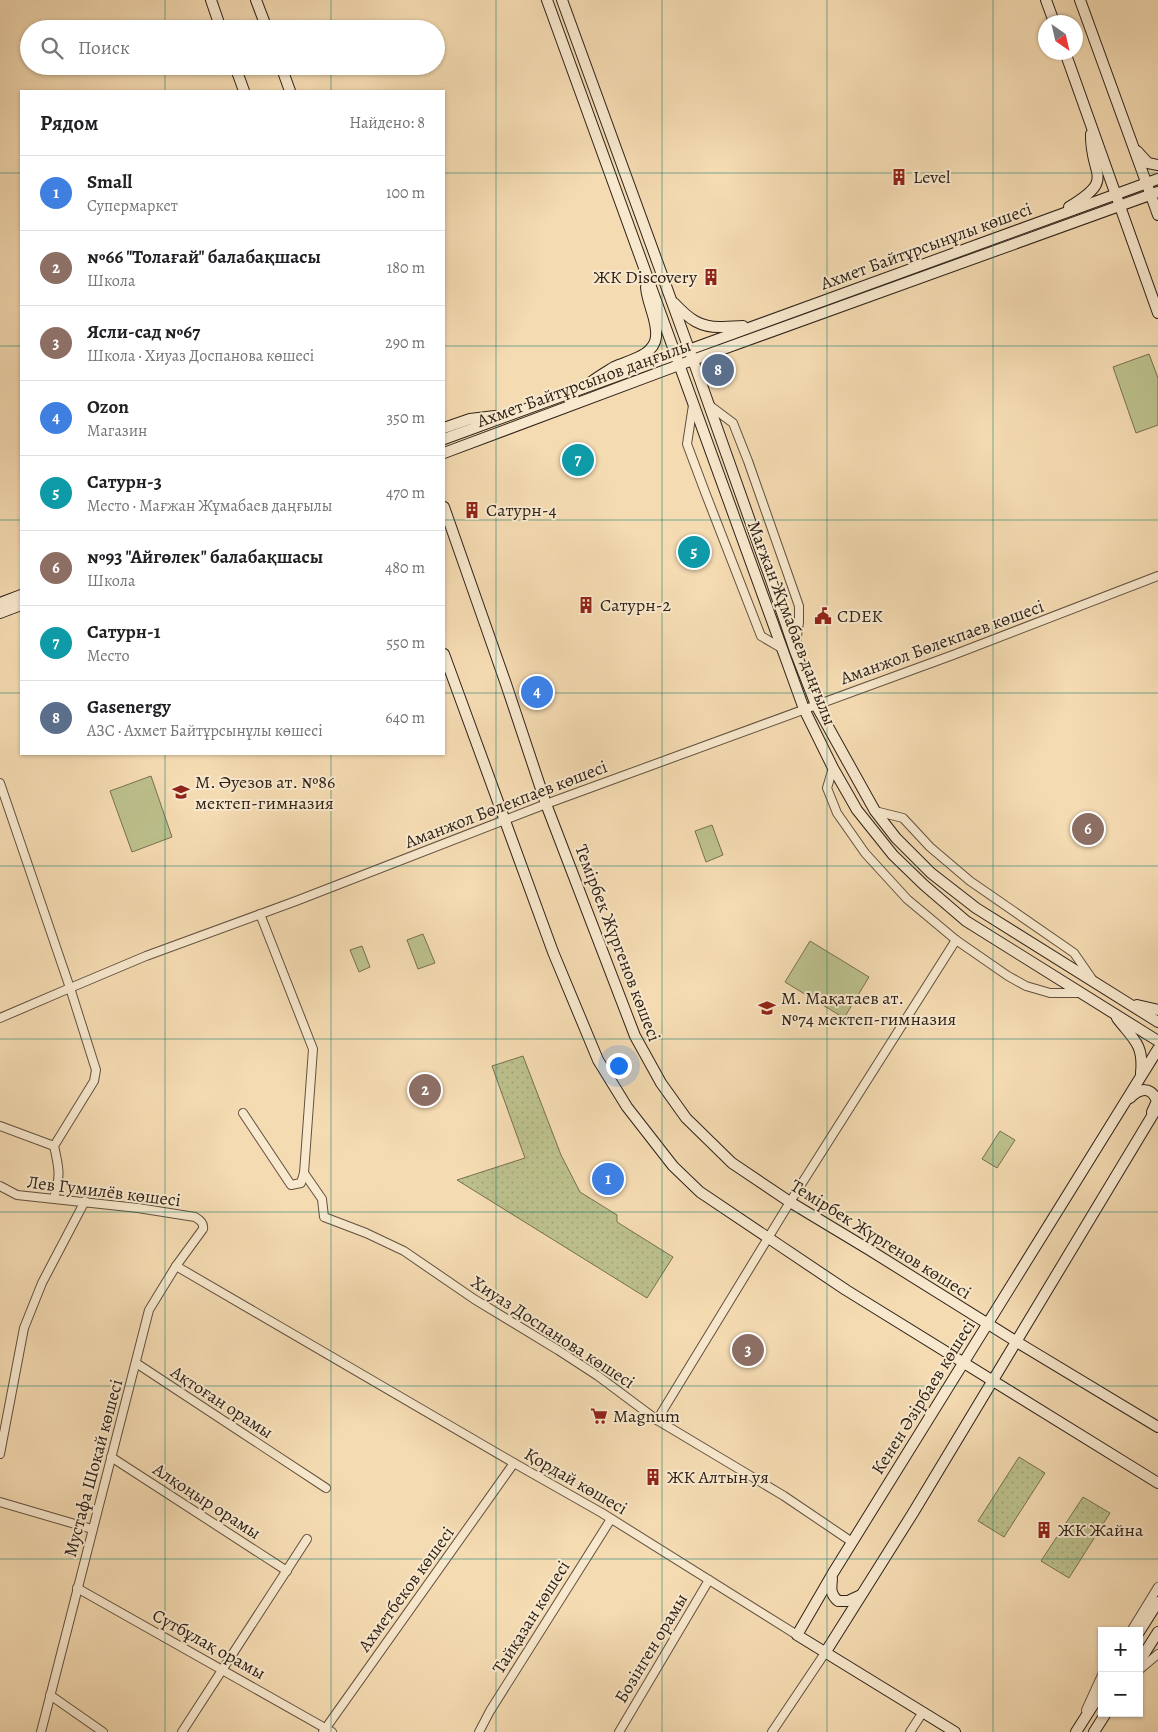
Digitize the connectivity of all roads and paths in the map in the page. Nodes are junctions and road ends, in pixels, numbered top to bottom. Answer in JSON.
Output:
{"nodes":[{"id":1,"x":211,"y":0,"type":"edge"},
{"id":2,"x":256,"y":0,"type":"edge"},
{"id":3,"x":548,"y":0,"type":"edge"},
{"id":4,"x":562,"y":0,"type":"edge"},
{"id":5,"x":1046,"y":0,"type":"edge"},
{"id":6,"x":1080,"y":0,"type":"edge"},
{"id":7,"x":1051,"y":15,"type":"edge"},
{"id":8,"x":218,"y":20,"type":"edge"},
{"id":9,"x":263,"y":20,"type":"edge"},
{"id":10,"x":1068,"y":60,"type":"edge"},
{"id":11,"x":238,"y":75,"type":"edge"},
{"id":12,"x":284,"y":75,"type":"edge"},
{"id":13,"x":244,"y":90,"type":"edge"},
{"id":14,"x":290,"y":90,"type":"edge"},
{"id":15,"x":1091,"y":124,"type":"junction"},
{"id":16,"x":1133,"y":147,"type":"junction"},
{"id":17,"x":1158,"y":165,"type":"edge"},
{"id":18,"x":1158,"y":179,"type":"edge"},
{"id":19,"x":1147,"y":183,"type":"junction"},
{"id":20,"x":1117,"y":194,"type":"junction"},
{"id":21,"x":1154,"y":194,"type":"edge"},
{"id":22,"x":1120,"y":206,"type":"junction"},
{"id":23,"x":1158,"y":216,"type":"edge"},
{"id":24,"x":1048,"y":219,"type":"junction"},
{"id":25,"x":646,"y":271,"type":"junction"},
{"id":26,"x":670,"y":299,"type":"junction"},
{"id":27,"x":1158,"y":313,"type":"edge"},
{"id":28,"x":752,"y":326,"type":"junction"},
{"id":29,"x":705,"y":343,"type":"joint"},
{"id":30,"x":689,"y":349,"type":"junction"},
{"id":31,"x":676,"y":355,"type":"junction"},
{"id":32,"x":708,"y":355,"type":"joint"},
{"id":33,"x":693,"y":360,"type":"junction"},
{"id":34,"x":679,"y":365,"type":"junction"},
{"id":35,"x":585,"y":388,"type":"junction"},
{"id":36,"x":694,"y":403,"type":"junction"},
{"id":37,"x":708,"y":403,"type":"junction"},
{"id":38,"x":514,"y":414,"type":"junction"},
{"id":39,"x":445,"y":428,"type":"edge"},
{"id":40,"x":445,"y":439,"type":"edge"},
{"id":41,"x":445,"y":453,"type":"edge"},
{"id":42,"x":446,"y":519,"type":"edge"},
{"id":43,"x":1158,"y":576,"type":"edge"},
{"id":44,"x":20,"y":594,"type":"edge"},
{"id":45,"x":0,"y":603,"type":"edge"},
{"id":46,"x":20,"y":605,"type":"edge"},
{"id":47,"x":0,"y":613,"type":"edge"},
{"id":48,"x":783,"y":650,"type":"junction"},
{"id":49,"x":795,"y":652,"type":"junction"},
{"id":50,"x":445,"y":657,"type":"edge"},
{"id":51,"x":816,"y":704,"type":"junction"},
{"id":52,"x":804,"y":709,"type":"junction"},
{"id":53,"x":833,"y":768,"type":"junction"},
{"id":54,"x":0,"y":782,"type":"edge"},
{"id":55,"x":546,"y":804,"type":"junction"},
{"id":56,"x":875,"y":811,"type":"junction"},
{"id":57,"x":505,"y":821,"type":"junction"},
{"id":58,"x":260,"y":914,"type":"junction"},
{"id":59,"x":956,"y":940,"type":"junction"},
{"id":60,"x":1094,"y":982,"type":"junction"},
{"id":61,"x":70,"y":988,"type":"junction"},
{"id":62,"x":1107,"y":990,"type":"junction"},
{"id":63,"x":1083,"y":993,"type":"junction"},
{"id":64,"x":1158,"y":1010,"type":"edge"},
{"id":65,"x":1112,"y":1012,"type":"junction"},
{"id":66,"x":0,"y":1018,"type":"edge"},
{"id":67,"x":1158,"y":1022,"type":"edge"},
{"id":68,"x":1158,"y":1041,"type":"edge"},
{"id":69,"x":1158,"y":1049,"type":"edge"},
{"id":70,"x":1141,"y":1075,"type":"junction"},
{"id":71,"x":1158,"y":1106,"type":"edge"},
{"id":72,"x":243,"y":1113,"type":"dead end"},
{"id":73,"x":1116,"y":1114,"type":"junction"},
{"id":74,"x":1153,"y":1116,"type":"edge"},
{"id":75,"x":0,"y":1126,"type":"edge"},
{"id":76,"x":54,"y":1146,"type":"junction"},
{"id":77,"x":304,"y":1173,"type":"junction"},
{"id":78,"x":0,"y":1186,"type":"edge"},
{"id":79,"x":54,"y":1198,"type":"junction"},
{"id":80,"x":85,"y":1201,"type":"junction"},
{"id":81,"x":790,"y":1202,"type":"junction"},
{"id":82,"x":203,"y":1226,"type":"joint"},
{"id":83,"x":768,"y":1238,"type":"junction"},
{"id":84,"x":176,"y":1266,"type":"junction"},
{"id":85,"x":988,"y":1324,"type":"junction"},
{"id":86,"x":1017,"y":1342,"type":"junction"},
{"id":87,"x":964,"y":1362,"type":"junction"},
{"id":88,"x":136,"y":1363,"type":"junction"},
{"id":89,"x":993,"y":1381,"type":"junction"},
{"id":90,"x":657,"y":1420,"type":"junction"},
{"id":91,"x":1158,"y":1427,"type":"edge"},
{"id":92,"x":0,"y":1454,"type":"edge"},
{"id":93,"x":111,"y":1457,"type":"junction"},
{"id":94,"x":514,"y":1463,"type":"junction"},
{"id":95,"x":1145,"y":1475,"type":"junction"},
{"id":96,"x":1158,"y":1479,"type":"edge"},
{"id":97,"x":1158,"y":1483,"type":"edge"},
{"id":98,"x":326,"y":1488,"type":"dead end"},
{"id":99,"x":0,"y":1502,"type":"edge"},
{"id":100,"x":611,"y":1519,"type":"junction"},
{"id":101,"x":92,"y":1529,"type":"junction"},
{"id":102,"x":306,"y":1539,"type":"dead end"},
{"id":103,"x":852,"y":1542,"type":"junction"},
{"id":104,"x":287,"y":1571,"type":"junction"},
{"id":105,"x":833,"y":1573,"type":"junction"},
{"id":106,"x":709,"y":1580,"type":"junction"},
{"id":107,"x":1158,"y":1587,"type":"edge"},
{"id":108,"x":77,"y":1588,"type":"junction"},
{"id":109,"x":861,"y":1596,"type":"junction"},
{"id":110,"x":1158,"y":1602,"type":"edge"},
{"id":111,"x":1133,"y":1627,"type":"edge"},
{"id":112,"x":1142,"y":1627,"type":"edge"},
{"id":113,"x":1158,"y":1632,"type":"edge"},
{"id":114,"x":797,"y":1635,"type":"junction"},
{"id":115,"x":825,"y":1653,"type":"junction"},
{"id":116,"x":1158,"y":1654,"type":"edge"},
{"id":117,"x":1143,"y":1656,"type":"edge"},
{"id":118,"x":1143,"y":1667,"type":"edge"},
{"id":119,"x":223,"y":1670,"type":"junction"},
{"id":120,"x":1098,"y":1684,"type":"edge"},
{"id":121,"x":50,"y":1695,"type":"junction"},
{"id":122,"x":1098,"y":1697,"type":"edge"},
{"id":123,"x":923,"y":1712,"type":"junction"},
{"id":124,"x":1103,"y":1717,"type":"edge"},
{"id":125,"x":1078,"y":1729,"type":"edge"},
{"id":126,"x":327,"y":1730,"type":"edge"},
{"id":127,"x":40,"y":1732,"type":"edge"},
{"id":128,"x":103,"y":1732,"type":"edge"},
{"id":129,"x":182,"y":1732,"type":"edge"},
{"id":130,"x":478,"y":1732,"type":"edge"},
{"id":131,"x":619,"y":1732,"type":"edge"},
{"id":132,"x":772,"y":1732,"type":"edge"},
{"id":133,"x":910,"y":1732,"type":"edge"},
{"id":134,"x":955,"y":1732,"type":"edge"},
{"id":135,"x":1094,"y":1732,"type":"edge"}],
"edges":[{"from":1,"to":8,"type":"street"},
{"from":2,"to":9,"type":"street"},
{"from":3,"to":25,"type":"street","name":"Мағжан Жұмабаев даңғылы"},
{"from":4,"to":26,"type":"street","name":"Мағжан Жұмабаев даңғылы"},
{"from":5,"to":7,"type":"street"},
{"from":6,"to":16,"type":"street"},
{"from":10,"to":15,"type":"street"},
{"from":11,"to":13,"type":"street"},
{"from":12,"to":14,"type":"street"},
{"from":15,"to":20,"type":"street"},
{"from":15,"to":24,"type":"street"},
{"from":16,"to":17,"type":"street"},
{"from":16,"to":19,"type":"street"},
{"from":18,"to":19,"type":"street","name":"Ахмет Байтұрсынұлы көшесі"},
{"from":19,"to":20,"type":"street","name":"Ахмет Байтұрсынұлы көшесі"},
{"from":19,"to":21,"type":"street"},
{"from":20,"to":22,"type":"street"},
{"from":20,"to":24,"type":"street","name":"Ахмет Байтұрсынұлы көшесі"},
{"from":21,"to":22,"type":"street","name":"Ахмет Байтұрсынұлы көшесі"},
{"from":21,"to":23,"type":"street"},
{"from":22,"to":27,"type":"street"},
{"from":22,"to":32,"type":"street","name":"Ахмет Байтұрсынұлы көшесі"},
{"from":24,"to":28,"type":"street","name":"Ахмет Байтұрсынұлы көшесі"},
{"from":25,"to":31,"type":"street","name":"Мағжан Жұмабаев даңғылы"},
{"from":25,"to":35,"type":"street"},
{"from":26,"to":28,"type":"street"},
{"from":26,"to":30,"type":"street","name":"Мағжан Жұмабаев даңғылы"},
{"from":28,"to":29,"type":"street","name":"Ахмет Байтұрсынұлы көшесі"},
{"from":29,"to":30,"type":"street","name":"Ахмет Байтұрсынов даңғылы"},
{"from":30,"to":31,"type":"street","name":"Ахмет Байтұрсынов даңғылы"},
{"from":30,"to":33,"type":"street","name":"Мағжан Жұмабаев даңғылы"},
{"from":31,"to":34,"type":"street","name":"Мағжан Жұмабаев даңғылы"},
{"from":31,"to":35,"type":"street","name":"Ахмет Байтұрсынов даңғылы"},
{"from":32,"to":33,"type":"street","name":"Ахмет Байтұрсынов даңғылы"},
{"from":33,"to":34,"type":"street","name":"Ахмет Байтұрсынов даңғылы"},
{"from":33,"to":37,"type":"street","name":"Мағжан Жұмабаев даңғылы"},
{"from":34,"to":36,"type":"street","name":"Мағжан Жұмабаев даңғылы"},
{"from":34,"to":41,"type":"street","name":"Ахмет Байтұрсынов даңғылы"},
{"from":35,"to":38,"type":"street","name":"Ахмет Байтұрсынов даңғылы"},
{"from":36,"to":48,"type":"street","name":"Мағжан Жұмабаев даңғылы"},
{"from":36,"to":48,"type":"street"},
{"from":37,"to":49,"type":"street","name":"Мағжан Жұмабаев даңғылы"},
{"from":37,"to":49,"type":"street"},
{"from":38,"to":39,"type":"street"},
{"from":38,"to":40,"type":"street","name":"Ахмет Байтұрсынов даңғылы"},
{"from":42,"to":55,"type":"street","name":"Темірбек Жүргенов көшесі"},
{"from":43,"to":51,"type":"street","name":"Аманжол Бөлекпаев көшесі"},
{"from":44,"to":45,"type":"street"},
{"from":46,"to":47,"type":"street"},
{"from":48,"to":52,"type":"street","name":"Мағжан Жұмабаев даңғылы"},
{"from":49,"to":51,"type":"street","name":"Мағжан Жұмабаев даңғылы"},
{"from":50,"to":57,"type":"street"},
{"from":51,"to":52,"type":"street","name":"Аманжол Бөлекпаев көшесі"},
{"from":51,"to":56,"type":"street","name":"Мағжан Жұмабаев даңғылы"},
{"from":52,"to":53,"type":"street","name":"Мағжан Жұмабаев даңғылы"},
{"from":52,"to":55,"type":"street","name":"Аманжол Бөлекпаев көшесі"},
{"from":53,"to":59,"type":"street"},
{"from":53,"to":63,"type":"street","name":"Мағжан Жұмабаев даңғылы"},
{"from":54,"to":61,"type":"street"},
{"from":55,"to":57,"type":"street","name":"Аманжол Бөлекпаев көшесі"},
{"from":55,"to":81,"type":"street","name":"Темірбек Жүргенов көшесі"},
{"from":56,"to":60,"type":"street","name":"Мағжан Жұмабаев даңғылы"},
{"from":56,"to":60,"type":"street"},
{"from":57,"to":58,"type":"street","name":"Аманжол Бөлекпаев көшесі"},
{"from":57,"to":83,"type":"street"},
{"from":58,"to":61,"type":"street","name":"Аманжол Бөлекпаев көшесі"},
{"from":58,"to":77,"type":"street"},
{"from":59,"to":63,"type":"street"},
{"from":59,"to":81,"type":"street"},
{"from":60,"to":62,"type":"street","name":"Мағжан Жұмабаев даңғылы"},
{"from":61,"to":66,"type":"street","name":"Аманжол Бөлекпаев көшесі"},
{"from":61,"to":76,"type":"street"},
{"from":62,"to":64,"type":"street"},
{"from":62,"to":67,"type":"street","name":"Мағжан Жұмабаев даңғылы"},
{"from":63,"to":65,"type":"street","name":"Мағжан Жұмабаев даңғылы"},
{"from":65,"to":68,"type":"street","name":"Мағжан Жұмабаев даңғылы"},
{"from":65,"to":70,"type":"street"},
{"from":69,"to":70,"type":"street","name":"Кенен Әзірбаев көшесі"},
{"from":70,"to":73,"type":"street","name":"Кенен Әзірбаев көшесі"},
{"from":71,"to":74,"type":"street"},
{"from":72,"to":77,"type":"street"},
{"from":73,"to":74,"type":"street"},
{"from":73,"to":85,"type":"street","name":"Кенен Әзірбаев көшесі"},
{"from":74,"to":86,"type":"street"},
{"from":75,"to":76,"type":"street"},
{"from":76,"to":79,"type":"street"},
{"from":77,"to":90,"type":"street","name":"Хиуаз Доспанова көшесі"},
{"from":78,"to":79,"type":"street","name":"Лев Гумилёв көшесі"},
{"from":79,"to":80,"type":"street","name":"Лев Гумилёв көшесі"},
{"from":80,"to":82,"type":"street","name":"Лев Гумилёв көшесі"},
{"from":80,"to":92,"type":"street"},
{"from":81,"to":83,"type":"street"},
{"from":81,"to":85,"type":"street","name":"Темірбек Жүргенов көшесі"},
{"from":82,"to":84,"type":"street","name":"Мустафа Шокай көшесі"},
{"from":83,"to":87,"type":"street"},
{"from":83,"to":90,"type":"street"},
{"from":84,"to":88,"type":"street","name":"Мустафа Шокай көшесі"},
{"from":84,"to":94,"type":"street","name":"Қордай көшесі"},
{"from":85,"to":86,"type":"street","name":"Темірбек Жүргенов көшесі"},
{"from":85,"to":87,"type":"street","name":"Кенен Әзірбаев көшесі"},
{"from":86,"to":89,"type":"street"},
{"from":86,"to":91,"type":"street","name":"Темірбек Жүргенов көшесі"},
{"from":87,"to":89,"type":"street"},
{"from":87,"to":103,"type":"street","name":"Кенен Әзірбаев көшесі"},
{"from":88,"to":93,"type":"street","name":"Мустафа Шокай көшесі"},
{"from":88,"to":98,"type":"street","name":"Ақтоған орамы"},
{"from":89,"to":95,"type":"street"},
{"from":89,"to":109,"type":"street"},
{"from":90,"to":103,"type":"street","name":"Хиуаз Доспанова көшесі"},
{"from":93,"to":101,"type":"street","name":"Мустафа Шокай көшесі"},
{"from":93,"to":104,"type":"street","name":"Алқоңыр орамы"},
{"from":94,"to":100,"type":"street","name":"Қордай көшесі"},
{"from":94,"to":126,"type":"street","name":"Ахметбеков көшесі"},
{"from":95,"to":96,"type":"street"},
{"from":95,"to":97,"type":"street"},
{"from":99,"to":101,"type":"street"},
{"from":100,"to":106,"type":"street","name":"Қордай көшесі"},
{"from":100,"to":130,"type":"street","name":"Тайқазан көшесі"},
{"from":101,"to":108,"type":"street","name":"Мустафа Шокай көшесі"},
{"from":102,"to":104,"type":"street"},
{"from":103,"to":105,"type":"street","name":"Кенен Әзірбаев көшесі"},
{"from":104,"to":119,"type":"street"},
{"from":105,"to":109,"type":"street"},
{"from":105,"to":114,"type":"street","name":"Кенен Әзірбаев көшесі"},
{"from":106,"to":114,"type":"street","name":"Қордай көшесі"},
{"from":106,"to":131,"type":"street","name":"Бозінген орамы"},
{"from":107,"to":111,"type":"street"},
{"from":108,"to":119,"type":"street","name":"Cүтбұлақ орамы"},
{"from":108,"to":121,"type":"street","name":"Мустафа Шокай көшесі"},
{"from":109,"to":115,"type":"street"},
{"from":110,"to":112,"type":"street"},
{"from":113,"to":117,"type":"street"},
{"from":114,"to":115,"type":"street","name":"Қордай көшесі"},
{"from":115,"to":123,"type":"street","name":"Қордай көшесі"},
{"from":115,"to":132,"type":"street"},
{"from":116,"to":118,"type":"street"},
{"from":119,"to":126,"type":"street","name":"Cүтбұлақ орамы"},
{"from":119,"to":129,"type":"street"},
{"from":120,"to":125,"type":"street"},
{"from":121,"to":127,"type":"street","name":"Мустафа Шокай көшесі"},
{"from":121,"to":128,"type":"street"},
{"from":122,"to":125,"type":"street"},
{"from":123,"to":133,"type":"street"},
{"from":123,"to":134,"type":"street","name":"Қордай көшесі"},
{"from":124,"to":135,"type":"street"}]}
